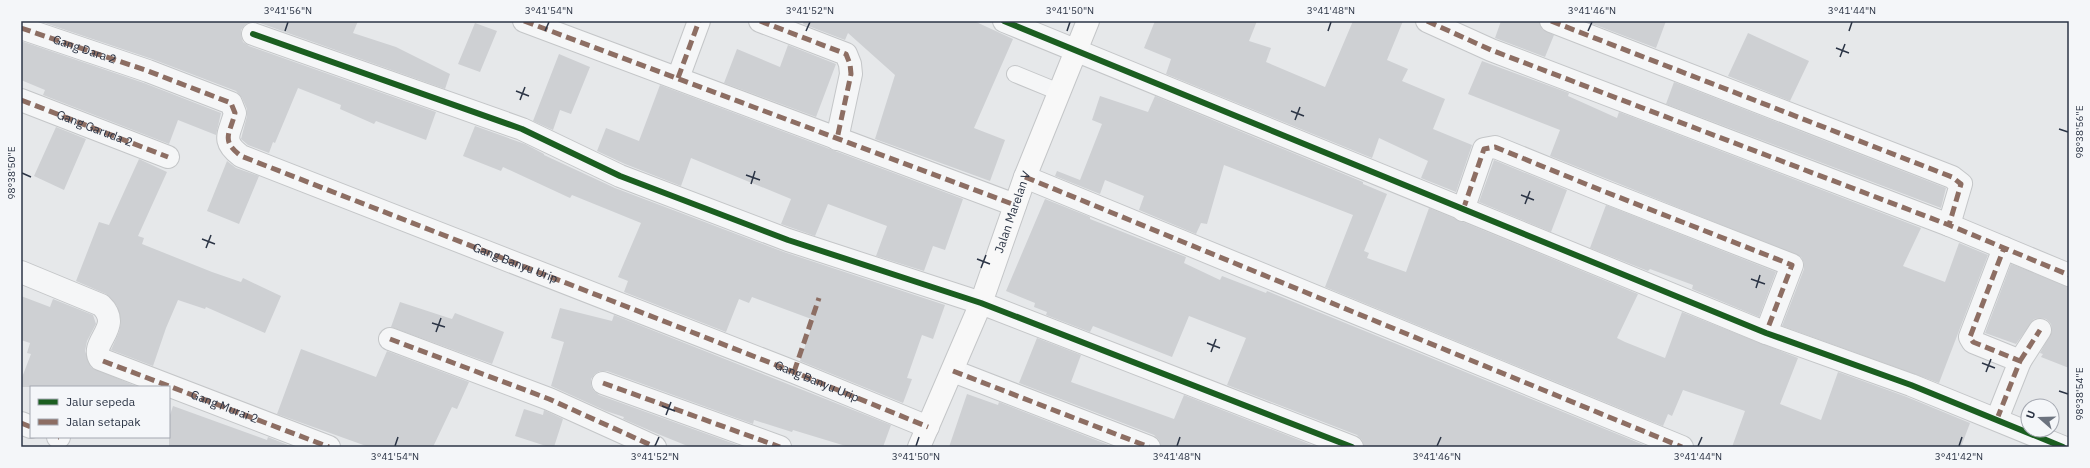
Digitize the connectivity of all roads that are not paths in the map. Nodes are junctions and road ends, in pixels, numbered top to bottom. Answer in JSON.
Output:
{"nodes":[{"id":1,"x":524,"y":21,"type":"edge"},
{"id":2,"x":699,"y":21,"type":"edge"},
{"id":3,"x":760,"y":21,"type":"edge"},
{"id":4,"x":1004,"y":21,"type":"edge"},
{"id":5,"x":1088,"y":21,"type":"edge"},
{"id":6,"x":1427,"y":21,"type":"edge"},
{"id":7,"x":1552,"y":21,"type":"edge"},
{"id":8,"x":21,"y":28,"type":"edge"},
{"id":9,"x":253,"y":34,"type":"dead end"},
{"id":10,"x":1076,"y":52,"type":"junction"},
{"id":11,"x":148,"y":71,"type":"joint"},
{"id":12,"x":1015,"y":74,"type":"dead end"},
{"id":13,"x":678,"y":78,"type":"junction"},
{"id":14,"x":1059,"y":92,"type":"junction"},
{"id":15,"x":21,"y":100,"type":"edge"},
{"id":16,"x":837,"y":139,"type":"junction"},
{"id":17,"x":168,"y":157,"type":"dead end"},
{"id":18,"x":1025,"y":177,"type":"junction"},
{"id":19,"x":1015,"y":204,"type":"junction"},
{"id":20,"x":1463,"y":210,"type":"junction"},
{"id":21,"x":1949,"y":225,"type":"junction"},
{"id":22,"x":2004,"y":248,"type":"junction"},
{"id":23,"x":21,"y":272,"type":"edge"},
{"id":24,"x":2069,"y":275,"type":"edge"},
{"id":25,"x":981,"y":303,"type":"junction"},
{"id":26,"x":2040,"y":330,"type":"dead end"},
{"id":27,"x":1766,"y":333,"type":"junction"},
{"id":28,"x":390,"y":339,"type":"dead end"},
{"id":29,"x":2020,"y":361,"type":"junction"},
{"id":30,"x":953,"y":371,"type":"junction"},
{"id":31,"x":603,"y":384,"type":"dead end"},
{"id":32,"x":1997,"y":418,"type":"junction"},
{"id":33,"x":928,"y":427,"type":"junction"},
{"id":34,"x":329,"y":447,"type":"edge"},
{"id":35,"x":655,"y":447,"type":"edge"},
{"id":36,"x":780,"y":447,"type":"edge"},
{"id":37,"x":919,"y":447,"type":"edge"},
{"id":38,"x":1149,"y":447,"type":"edge"},
{"id":39,"x":1352,"y":447,"type":"edge"},
{"id":40,"x":1682,"y":447,"type":"edge"},
{"id":41,"x":2063,"y":447,"type":"edge"}],
"edges":[{"from":1,"to":13,"type":"street"},
{"from":2,"to":13,"type":"street"},
{"from":3,"to":16,"type":"street"},
{"from":4,"to":10,"type":"street"},
{"from":5,"to":10,"type":"street","name":"Jalan Marelan V"},
{"from":6,"to":21,"type":"street"},
{"from":7,"to":21,"type":"street"},
{"from":8,"to":11,"type":"street","name":"Gang Dara 2"},
{"from":9,"to":25,"type":"street"},
{"from":10,"to":14,"type":"street","name":"Jalan Marelan V"},
{"from":10,"to":20,"type":"street"},
{"from":11,"to":33,"type":"street","name":"Gang Banyu Urip"},
{"from":12,"to":14,"type":"lane"},
{"from":13,"to":16,"type":"street"},
{"from":14,"to":18,"type":"street","name":"Jalan Marelan V"},
{"from":15,"to":17,"type":"street","name":"Gang Garuda 2"},
{"from":16,"to":19,"type":"street"},
{"from":18,"to":19,"type":"street","name":"Jalan Marelan V"},
{"from":18,"to":40,"type":"street"},
{"from":19,"to":25,"type":"street","name":"Jalan Marelan V"},
{"from":20,"to":27,"type":"street"},
{"from":20,"to":27,"type":"street"},
{"from":21,"to":22,"type":"street"},
{"from":22,"to":24,"type":"street"},
{"from":22,"to":29,"type":"street"},
{"from":23,"to":34,"type":"street","name":"Gang Murai 2"},
{"from":25,"to":30,"type":"street","name":"Jalan Marelan V"},
{"from":25,"to":39,"type":"street"},
{"from":26,"to":29,"type":"street"},
{"from":27,"to":32,"type":"street"},
{"from":28,"to":35,"type":"street"},
{"from":29,"to":32,"type":"street"},
{"from":30,"to":33,"type":"street","name":"Jalan Marelan V"},
{"from":30,"to":38,"type":"street"},
{"from":31,"to":36,"type":"street"},
{"from":32,"to":41,"type":"street"},
{"from":33,"to":37,"type":"street","name":"Jalan Marelan V"}]}
